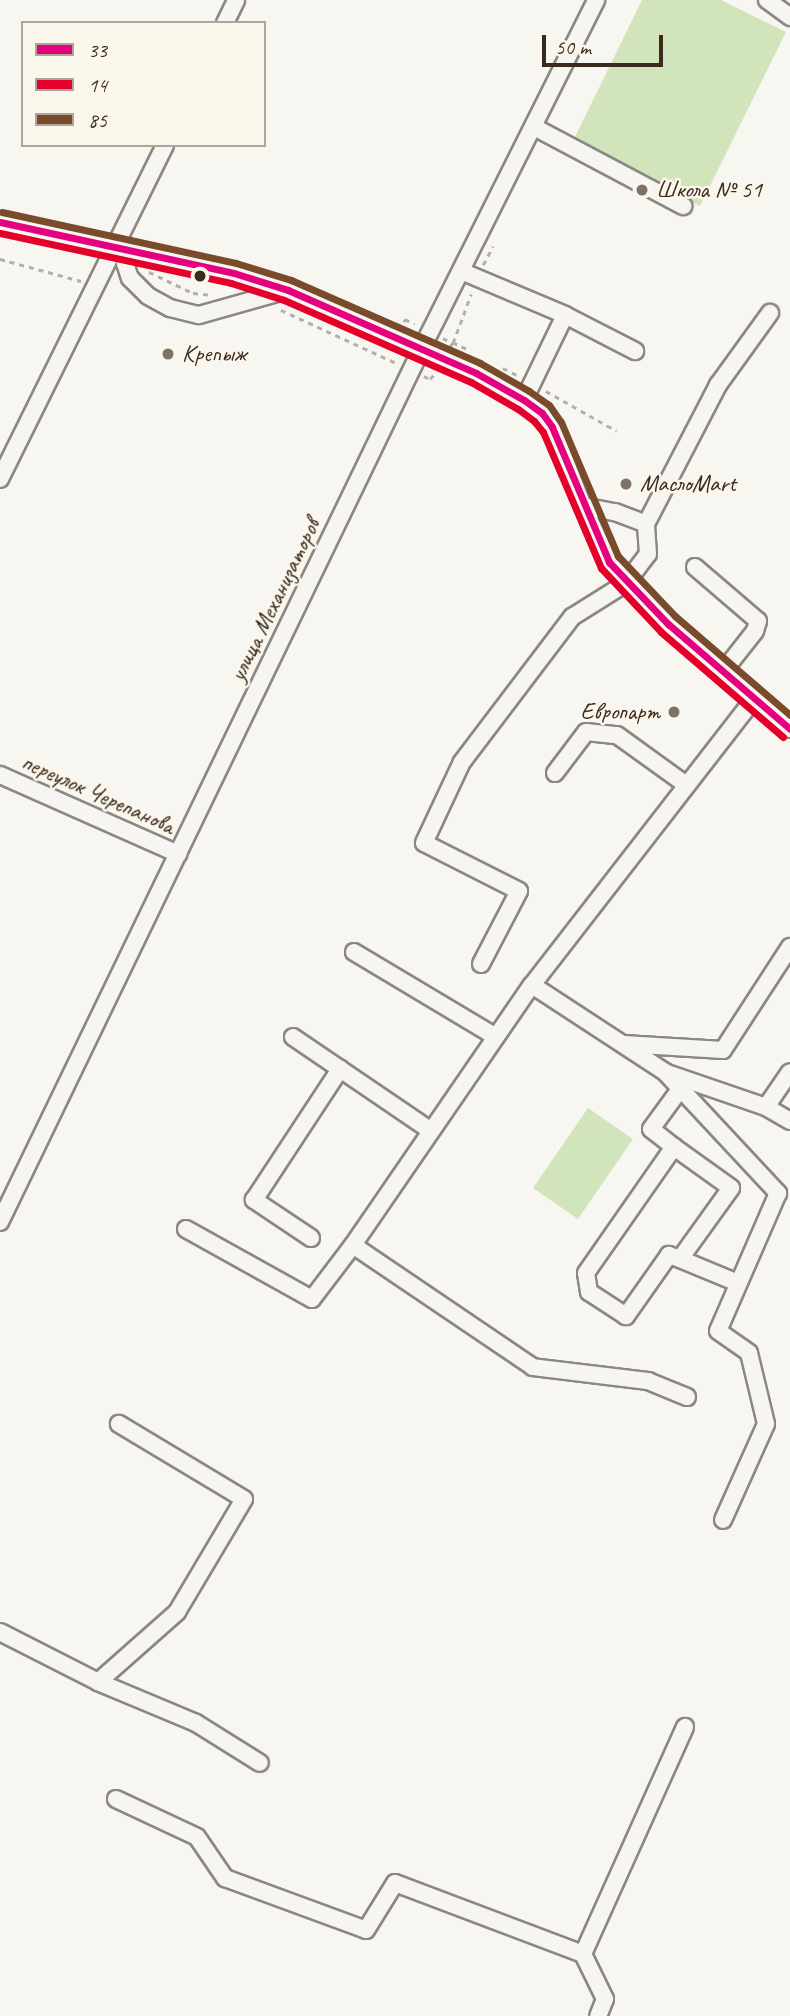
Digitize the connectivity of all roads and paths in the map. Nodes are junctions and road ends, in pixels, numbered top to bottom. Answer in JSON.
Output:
{"nodes":[{"id":1,"x":236,"y":0,"type":"edge"},
{"id":2,"x":596,"y":0,"type":"edge"},
{"id":3,"x":766,"y":0,"type":"edge"},
{"id":4,"x":790,"y":17,"type":"edge"},
{"id":5,"x":226,"y":21,"type":"edge"},
{"id":6,"x":534,"y":127,"type":"junction"},
{"id":7,"x":164,"y":147,"type":"edge"},
{"id":8,"x":682,"y":206,"type":"dead end"},
{"id":9,"x":0,"y":222,"type":"edge"},
{"id":10,"x":122,"y":248,"type":"junction"},
{"id":11,"x":461,"y":271,"type":"junction"},
{"id":12,"x":288,"y":290,"type":"junction"},
{"id":13,"x":770,"y":313,"type":"dead end"},
{"id":14,"x":565,"y":315,"type":"junction"},
{"id":15,"x":422,"y":348,"type":"junction"},
{"id":16,"x":635,"y":351,"type":"dead end"},
{"id":17,"x":524,"y":400,"type":"junction"},
{"id":18,"x":0,"y":479,"type":"edge"},
{"id":19,"x":583,"y":506,"type":"junction"},
{"id":20,"x":646,"y":524,"type":"junction"},
{"id":21,"x":695,"y":567,"type":"dead end"},
{"id":22,"x":626,"y":583,"type":"junction"},
{"id":23,"x":722,"y":673,"type":"junction"},
{"id":24,"x":754,"y":699,"type":"junction"},
{"id":25,"x":790,"y":729,"type":"edge"},
{"id":26,"x":555,"y":773,"type":"dead end"},
{"id":27,"x":0,"y":775,"type":"edge"},
{"id":28,"x":685,"y":784,"type":"junction"},
{"id":29,"x":178,"y":854,"type":"junction"},
{"id":30,"x":790,"y":947,"type":"edge"},
{"id":31,"x":354,"y":951,"type":"dead end"},
{"id":32,"x":481,"y":964,"type":"dead end"},
{"id":33,"x":532,"y":985,"type":"junction"},
{"id":34,"x":293,"y":1037,"type":"dead end"},
{"id":35,"x":496,"y":1037,"type":"junction"},
{"id":36,"x":620,"y":1043,"type":"junction"},
{"id":37,"x":340,"y":1069,"type":"junction"},
{"id":38,"x":665,"y":1072,"type":"junction"},
{"id":39,"x":790,"y":1072,"type":"edge"},
{"id":40,"x":681,"y":1088,"type":"junction"},
{"id":41,"x":766,"y":1107,"type":"junction"},
{"id":42,"x":790,"y":1121,"type":"edge"},
{"id":43,"x":430,"y":1130,"type":"junction"},
{"id":44,"x":674,"y":1147,"type":"junction"},
{"id":45,"x":784,"y":1197,"type":"edge"},
{"id":46,"x":0,"y":1222,"type":"edge"},
{"id":47,"x":186,"y":1230,"type":"dead end"},
{"id":48,"x":311,"y":1238,"type":"dead end"},
{"id":49,"x":353,"y":1245,"type":"junction"},
{"id":50,"x":680,"y":1259,"type":"junction"},
{"id":51,"x":738,"y":1283,"type":"junction"},
{"id":52,"x":687,"y":1397,"type":"dead end"},
{"id":53,"x":119,"y":1424,"type":"dead end"},
{"id":54,"x":723,"y":1520,"type":"dead end"},
{"id":55,"x":0,"y":1632,"type":"edge"},
{"id":56,"x":98,"y":1682,"type":"junction"},
{"id":57,"x":685,"y":1727,"type":"dead end"},
{"id":58,"x":261,"y":1763,"type":"dead end"},
{"id":59,"x":116,"y":1799,"type":"dead end"},
{"id":60,"x":583,"y":1954,"type":"junction"},
{"id":61,"x":597,"y":2016,"type":"edge"}],
"edges":[{"from":1,"to":5,"type":"street"},
{"from":2,"to":6,"type":"street","name":"улица Механизаторов"},
{"from":3,"to":4,"type":"street"},
{"from":6,"to":8,"type":"street"},
{"from":6,"to":11,"type":"street","name":"улица Механизаторов"},
{"from":7,"to":10,"type":"street"},
{"from":9,"to":10,"type":"street"},
{"from":10,"to":12,"type":"street"},
{"from":10,"to":12,"type":"street"},
{"from":10,"to":18,"type":"street"},
{"from":11,"to":14,"type":"street"},
{"from":11,"to":15,"type":"street","name":"улица Механизаторов"},
{"from":12,"to":15,"type":"street"},
{"from":13,"to":20,"type":"street"},
{"from":14,"to":16,"type":"street"},
{"from":14,"to":17,"type":"street"},
{"from":15,"to":17,"type":"street"},
{"from":15,"to":29,"type":"street","name":"улица Механизаторов"},
{"from":17,"to":19,"type":"street"},
{"from":19,"to":20,"type":"street"},
{"from":19,"to":22,"type":"street"},
{"from":20,"to":22,"type":"street"},
{"from":21,"to":23,"type":"street"},
{"from":22,"to":23,"type":"street"},
{"from":22,"to":32,"type":"street"},
{"from":23,"to":24,"type":"street"},
{"from":24,"to":25,"type":"street"},
{"from":24,"to":28,"type":"street"},
{"from":26,"to":28,"type":"street"},
{"from":27,"to":29,"type":"street","name":"переулок Черепанова"},
{"from":28,"to":33,"type":"street"},
{"from":29,"to":46,"type":"street","name":"улица Механизаторов"},
{"from":30,"to":36,"type":"street"},
{"from":31,"to":35,"type":"street"},
{"from":33,"to":35,"type":"street"},
{"from":33,"to":36,"type":"street"},
{"from":34,"to":37,"type":"street"},
{"from":35,"to":43,"type":"street"},
{"from":36,"to":38,"type":"street"},
{"from":37,"to":43,"type":"street"},
{"from":37,"to":48,"type":"street"},
{"from":38,"to":40,"type":"street"},
{"from":38,"to":41,"type":"street"},
{"from":39,"to":41,"type":"street"},
{"from":40,"to":44,"type":"street"},
{"from":40,"to":45,"type":"street"},
{"from":41,"to":42,"type":"street"},
{"from":43,"to":49,"type":"street"},
{"from":44,"to":50,"type":"street"},
{"from":44,"to":50,"type":"street"},
{"from":45,"to":51,"type":"street"},
{"from":47,"to":49,"type":"street"},
{"from":49,"to":52,"type":"street"},
{"from":50,"to":51,"type":"street"},
{"from":51,"to":54,"type":"street"},
{"from":53,"to":56,"type":"street"},
{"from":55,"to":56,"type":"street"},
{"from":56,"to":58,"type":"street"},
{"from":57,"to":60,"type":"street"},
{"from":59,"to":60,"type":"street"},
{"from":60,"to":61,"type":"street"}]}
